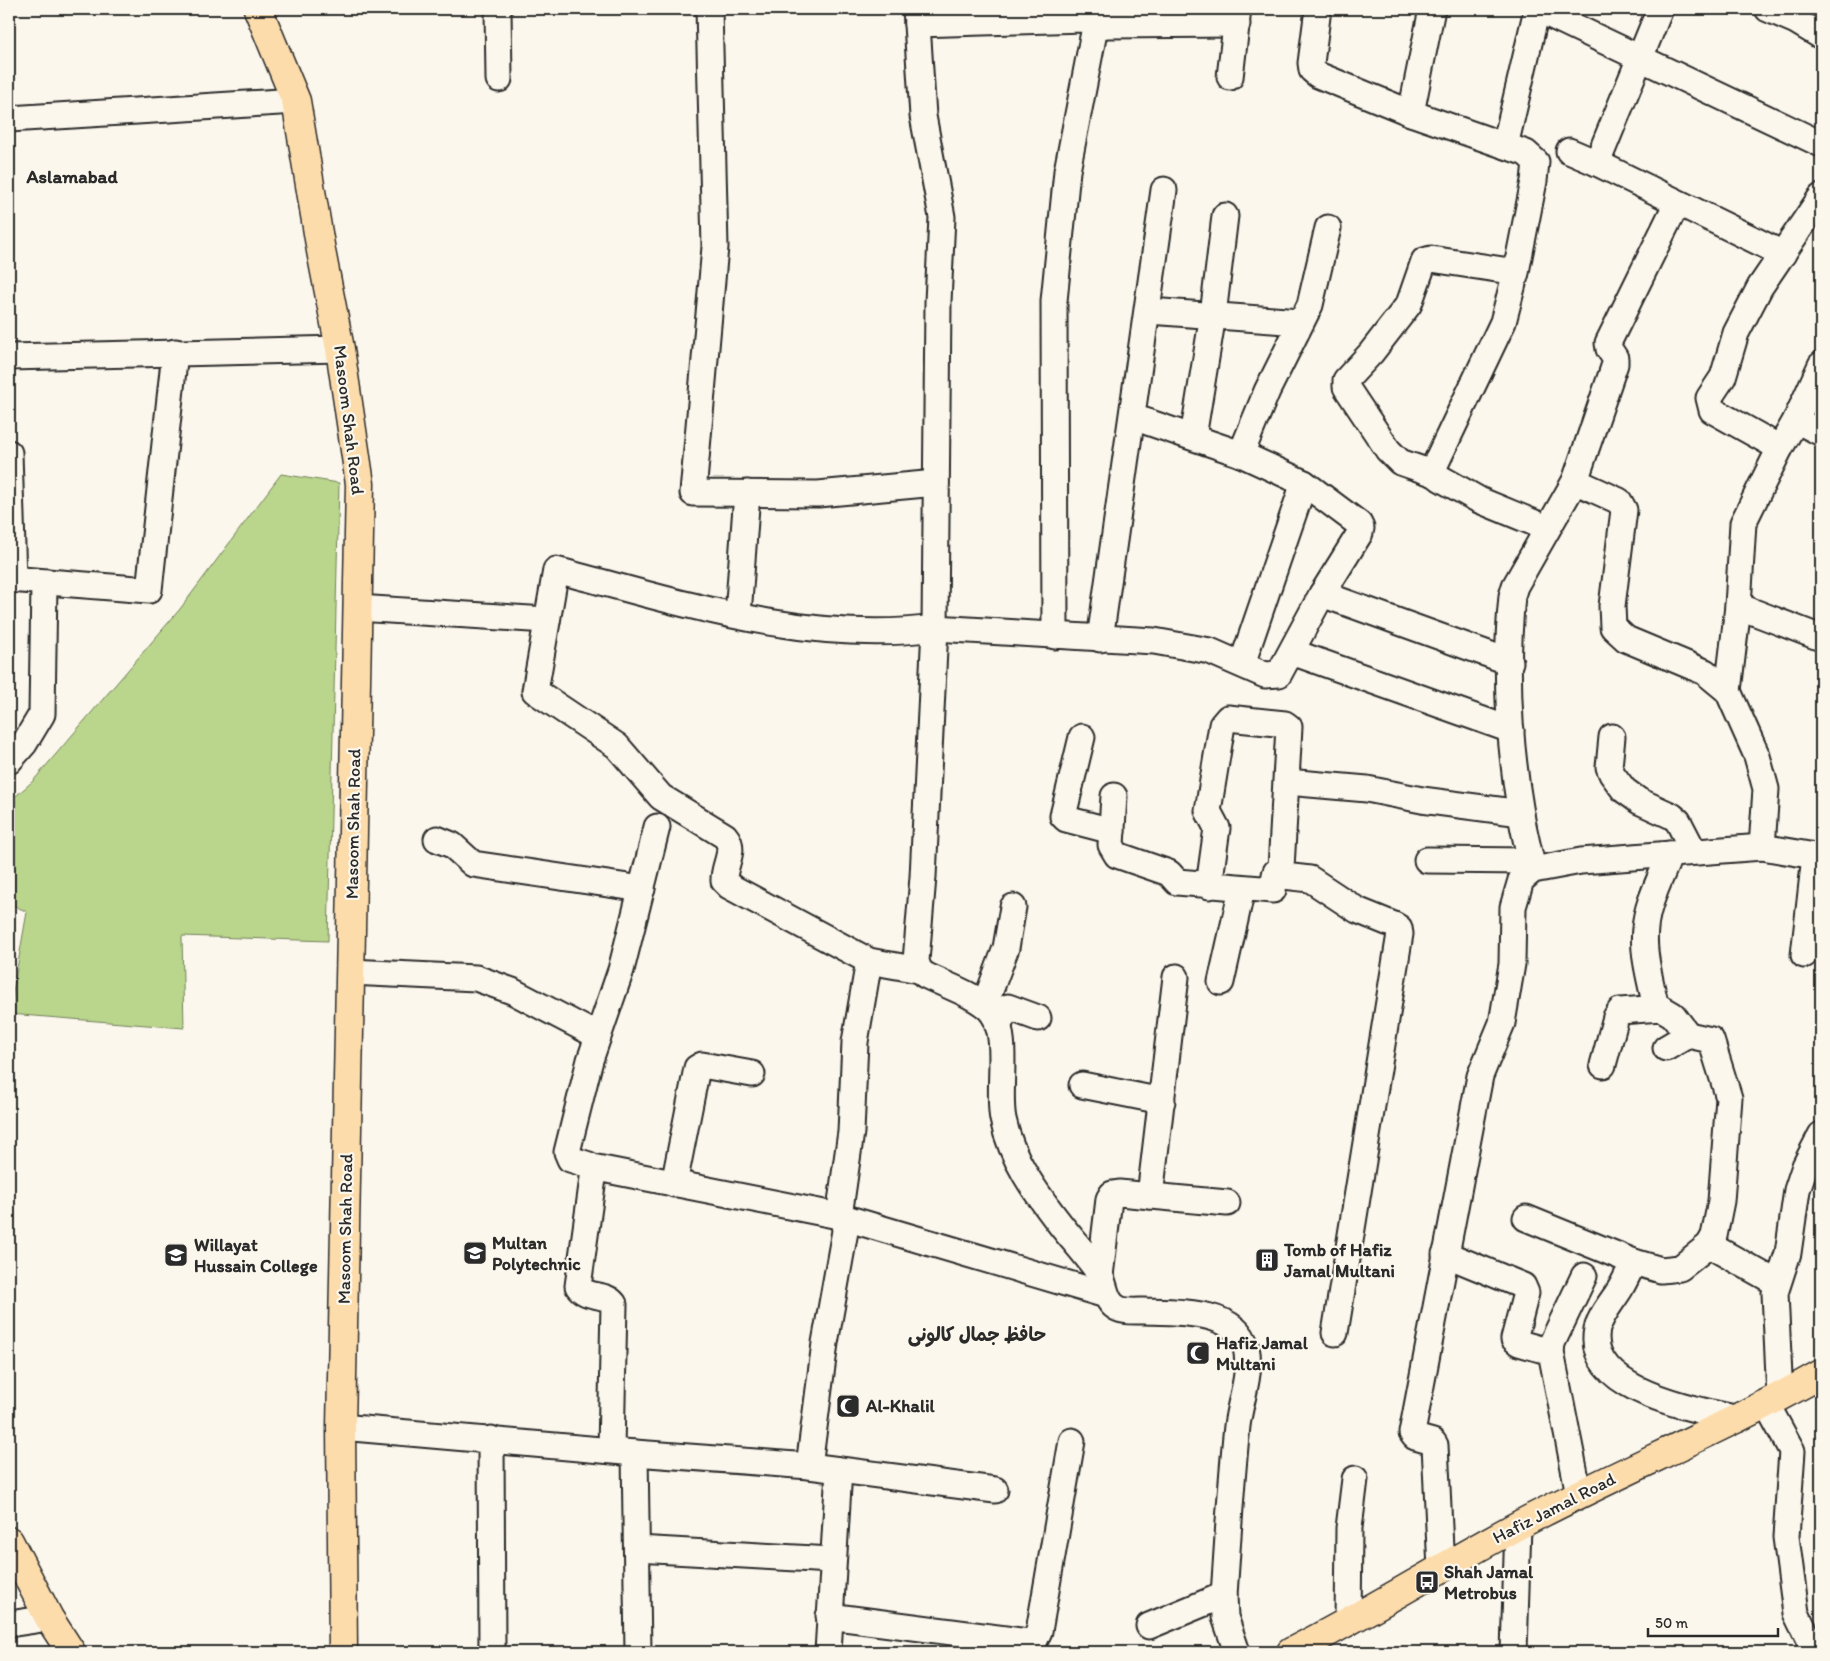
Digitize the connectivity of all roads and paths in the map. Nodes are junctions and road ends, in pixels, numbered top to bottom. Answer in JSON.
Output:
{"nodes":[{"id":1,"x":258,"y":9,"type":"edge"},
{"id":2,"x":709,"y":9,"type":"edge"},
{"id":3,"x":1318,"y":9,"type":"edge"},
{"id":4,"x":1432,"y":9,"type":"edge"},
{"id":5,"x":1537,"y":9,"type":"edge"},
{"id":6,"x":1660,"y":9,"type":"edge"},
{"id":7,"x":1768,"y":9,"type":"edge"},
{"id":8,"x":1066,"y":14,"type":"edge"},
{"id":9,"x":1799,"y":15,"type":"edge"},
{"id":10,"x":917,"y":16,"type":"edge"},
{"id":11,"x":1238,"y":17,"type":"edge"},
{"id":12,"x":498,"y":26,"type":"dead end"},
{"id":13,"x":1099,"y":26,"type":"junction"},
{"id":14,"x":1821,"y":36,"type":"edge"},
{"id":15,"x":1640,"y":57,"type":"junction"},
{"id":16,"x":1230,"y":77,"type":"dead end"},
{"id":17,"x":499,"y":79,"type":"dead end"},
{"id":18,"x":296,"y":102,"type":"junction"},
{"id":19,"x":1411,"y":113,"type":"junction"},
{"id":20,"x":9,"y":120,"type":"edge"},
{"id":21,"x":1821,"y":144,"type":"edge"},
{"id":22,"x":1504,"y":146,"type":"junction"},
{"id":23,"x":1569,"y":151,"type":"dead end"},
{"id":24,"x":1597,"y":163,"type":"junction"},
{"id":25,"x":1164,"y":190,"type":"dead end"},
{"id":26,"x":1821,"y":197,"type":"edge"},
{"id":27,"x":1677,"y":203,"type":"junction"},
{"id":28,"x":1225,"y":216,"type":"dead end"},
{"id":29,"x":1328,"y":228,"type":"dead end"},
{"id":30,"x":1783,"y":254,"type":"junction"},
{"id":31,"x":1516,"y":272,"type":"junction"},
{"id":32,"x":1148,"y":311,"type":"junction"},
{"id":33,"x":1213,"y":315,"type":"junction"},
{"id":34,"x":1300,"y":322,"type":"junction"},
{"id":35,"x":340,"y":349,"type":"junction"},
{"id":36,"x":175,"y":352,"type":"junction"},
{"id":37,"x":9,"y":357,"type":"edge"},
{"id":38,"x":1821,"y":365,"type":"edge"},
{"id":39,"x":1133,"y":417,"type":"junction"},
{"id":40,"x":1796,"y":420,"type":"junction"},
{"id":41,"x":1821,"y":433,"type":"edge"},
{"id":42,"x":1193,"y":437,"type":"junction"},
{"id":43,"x":1780,"y":448,"type":"junction"},
{"id":44,"x":9,"y":453,"type":"edge"},
{"id":45,"x":1241,"y":454,"type":"junction"},
{"id":46,"x":1435,"y":474,"type":"junction"},
{"id":47,"x":1575,"y":481,"type":"junction"},
{"id":48,"x":936,"y":483,"type":"junction"},
{"id":49,"x":1304,"y":483,"type":"junction"},
{"id":50,"x":747,"y":493,"type":"junction"},
{"id":51,"x":1547,"y":528,"type":"junction"},
{"id":52,"x":11,"y":579,"type":"edge"},
{"id":53,"x":44,"y":584,"type":"junction"},
{"id":54,"x":1322,"y":594,"type":"junction"},
{"id":55,"x":1738,"y":606,"type":"junction"},
{"id":56,"x":357,"y":608,"type":"junction"},
{"id":57,"x":738,"y":615,"type":"junction"},
{"id":58,"x":547,"y":620,"type":"junction"},
{"id":59,"x":936,"y":628,"type":"junction"},
{"id":60,"x":1055,"y":636,"type":"junction"},
{"id":61,"x":1821,"y":638,"type":"edge"},
{"id":62,"x":1100,"y":639,"type":"junction"},
{"id":63,"x":1292,"y":652,"type":"junction"},
{"id":64,"x":1510,"y":662,"type":"junction"},
{"id":65,"x":1242,"y":664,"type":"junction"},
{"id":66,"x":1728,"y":692,"type":"junction"},
{"id":67,"x":1511,"y":730,"type":"junction"},
{"id":68,"x":1082,"y":737,"type":"dead end"},
{"id":69,"x":1612,"y":737,"type":"dead end"},
{"id":70,"x":9,"y":761,"type":"edge"},
{"id":71,"x":1287,"y":782,"type":"junction"},
{"id":72,"x":1114,"y":796,"type":"dead end"},
{"id":73,"x":1521,"y":813,"type":"junction"},
{"id":74,"x":657,"y":827,"type":"dead end"},
{"id":75,"x":1112,"y":831,"type":"junction"},
{"id":76,"x":437,"y":839,"type":"dead end"},
{"id":77,"x":1762,"y":847,"type":"junction"},
{"id":78,"x":1682,"y":853,"type":"junction"},
{"id":79,"x":1818,"y":857,"type":"edge"},
{"id":80,"x":1427,"y":860,"type":"dead end"},
{"id":81,"x":1532,"y":866,"type":"junction"},
{"id":82,"x":1275,"y":875,"type":"junction"},
{"id":83,"x":1209,"y":886,"type":"junction"},
{"id":84,"x":642,"y":889,"type":"junction"},
{"id":85,"x":1242,"y":889,"type":"junction"},
{"id":86,"x":1013,"y":907,"type":"dead end"},
{"id":87,"x":1804,"y":955,"type":"dead end"},
{"id":88,"x":869,"y":961,"type":"junction"},
{"id":89,"x":919,"y":970,"type":"junction"},
{"id":90,"x":350,"y":972,"type":"junction"},
{"id":91,"x":1176,"y":978,"type":"dead end"},
{"id":92,"x":1221,"y":982,"type":"dead end"},
{"id":93,"x":985,"y":1004,"type":"junction"},
{"id":94,"x":1656,"y":1008,"type":"junction"},
{"id":95,"x":1038,"y":1018,"type":"dead end"},
{"id":96,"x":998,"y":1026,"type":"junction"},
{"id":97,"x":1688,"y":1035,"type":"junction"},
{"id":98,"x":598,"y":1036,"type":"junction"},
{"id":99,"x":1666,"y":1048,"type":"dead end"},
{"id":100,"x":1603,"y":1065,"type":"dead end"},
{"id":101,"x":752,"y":1074,"type":"dead end"},
{"id":102,"x":1082,"y":1086,"type":"dead end"},
{"id":103,"x":1162,"y":1101,"type":"junction"},
{"id":104,"x":1821,"y":1135,"type":"edge"},
{"id":105,"x":592,"y":1167,"type":"junction"},
{"id":106,"x":674,"y":1184,"type":"junction"},
{"id":107,"x":1150,"y":1196,"type":"junction"},
{"id":108,"x":1227,"y":1203,"type":"dead end"},
{"id":109,"x":838,"y":1216,"type":"junction"},
{"id":110,"x":1526,"y":1218,"type":"dead end"},
{"id":111,"x":1709,"y":1245,"type":"junction"},
{"id":112,"x":1445,"y":1254,"type":"junction"},
{"id":113,"x":1634,"y":1262,"type":"junction"},
{"id":114,"x":1584,"y":1276,"type":"dead end"},
{"id":115,"x":1777,"y":1283,"type":"junction"},
{"id":116,"x":1103,"y":1285,"type":"junction"},
{"id":117,"x":1335,"y":1332,"type":"dead end"},
{"id":118,"x":1551,"y":1352,"type":"junction"},
{"id":119,"x":1821,"y":1374,"type":"edge"},
{"id":120,"x":1774,"y":1401,"type":"junction"},
{"id":121,"x":1738,"y":1419,"type":"junction"},
{"id":122,"x":340,"y":1426,"type":"junction"},
{"id":123,"x":491,"y":1439,"type":"junction"},
{"id":124,"x":1072,"y":1441,"type":"dead end"},
{"id":125,"x":623,"y":1452,"type":"junction"},
{"id":126,"x":810,"y":1466,"type":"junction"},
{"id":127,"x":839,"y":1470,"type":"junction"},
{"id":128,"x":1355,"y":1479,"type":"dead end"},
{"id":129,"x":995,"y":1490,"type":"dead end"},
{"id":130,"x":1580,"y":1494,"type":"junction"},
{"id":131,"x":1518,"y":1525,"type":"junction"},
{"id":132,"x":9,"y":1541,"type":"edge"},
{"id":133,"x":637,"y":1548,"type":"junction"},
{"id":134,"x":832,"y":1560,"type":"junction"},
{"id":135,"x":1441,"y":1569,"type":"junction"},
{"id":136,"x":1224,"y":1595,"type":"junction"},
{"id":137,"x":829,"y":1616,"type":"junction"},
{"id":138,"x":49,"y":1618,"type":"junction"},
{"id":139,"x":1348,"y":1623,"type":"junction"},
{"id":140,"x":9,"y":1624,"type":"edge"},
{"id":141,"x":1149,"y":1626,"type":"dead end"},
{"id":142,"x":71,"y":1652,"type":"edge"},
{"id":143,"x":343,"y":1652,"type":"edge"},
{"id":144,"x":492,"y":1652,"type":"edge"},
{"id":145,"x":638,"y":1652,"type":"edge"},
{"id":146,"x":828,"y":1652,"type":"edge"},
{"id":147,"x":1237,"y":1652,"type":"edge"},
{"id":148,"x":1291,"y":1652,"type":"edge"},
{"id":149,"x":1514,"y":1652,"type":"edge"},
{"id":150,"x":1815,"y":1652,"type":"edge"}],
"edges":[{"from":1,"to":18,"type":"main road","name":"Masoom Shah Road"},
{"from":2,"to":50,"type":"street"},
{"from":3,"to":19,"type":"street"},
{"from":4,"to":19,"type":"street"},
{"from":5,"to":15,"type":"street"},
{"from":5,"to":22,"type":"street"},
{"from":6,"to":15,"type":"street"},
{"from":7,"to":9,"type":"street"},
{"from":8,"to":10,"type":"street"},
{"from":8,"to":13,"type":"street"},
{"from":9,"to":14,"type":"street"},
{"from":10,"to":48,"type":"street"},
{"from":11,"to":13,"type":"street"},
{"from":11,"to":16,"type":"street"},
{"from":12,"to":17,"type":"street"},
{"from":13,"to":60,"type":"street"},
{"from":15,"to":21,"type":"street"},
{"from":15,"to":24,"type":"street"},
{"from":18,"to":20,"type":"street"},
{"from":18,"to":35,"type":"main road","name":"Masoom Shah Road"},
{"from":19,"to":22,"type":"street"},
{"from":22,"to":31,"type":"street"},
{"from":23,"to":24,"type":"street"},
{"from":24,"to":27,"type":"street"},
{"from":25,"to":32,"type":"street"},
{"from":26,"to":30,"type":"street"},
{"from":27,"to":30,"type":"street"},
{"from":27,"to":47,"type":"street"},
{"from":28,"to":33,"type":"street"},
{"from":29,"to":34,"type":"street"},
{"from":30,"to":43,"type":"street"},
{"from":31,"to":46,"type":"street"},
{"from":31,"to":46,"type":"street"},
{"from":32,"to":33,"type":"street"},
{"from":32,"to":39,"type":"street"},
{"from":33,"to":34,"type":"street"},
{"from":33,"to":42,"type":"street"},
{"from":34,"to":45,"type":"street"},
{"from":35,"to":36,"type":"street"},
{"from":35,"to":56,"type":"main road","name":"Masoom Shah Road"},
{"from":36,"to":37,"type":"street"},
{"from":36,"to":53,"type":"street"},
{"from":38,"to":40,"type":"street"},
{"from":39,"to":42,"type":"street"},
{"from":39,"to":62,"type":"street"},
{"from":40,"to":41,"type":"street"},
{"from":40,"to":43,"type":"street"},
{"from":42,"to":45,"type":"street"},
{"from":43,"to":55,"type":"street"},
{"from":44,"to":52,"type":"street"},
{"from":45,"to":49,"type":"street"},
{"from":46,"to":51,"type":"street"},
{"from":47,"to":51,"type":"street"},
{"from":47,"to":66,"type":"street"},
{"from":48,"to":50,"type":"street"},
{"from":48,"to":59,"type":"street"},
{"from":49,"to":54,"type":"street"},
{"from":49,"to":65,"type":"street"},
{"from":50,"to":57,"type":"street"},
{"from":51,"to":64,"type":"street"},
{"from":52,"to":53,"type":"street"},
{"from":53,"to":70,"type":"street"},
{"from":54,"to":63,"type":"street"},
{"from":54,"to":64,"type":"street"},
{"from":55,"to":61,"type":"street"},
{"from":55,"to":66,"type":"street"},
{"from":56,"to":58,"type":"street"},
{"from":56,"to":90,"type":"main road","name":"Masoom Shah Road"},
{"from":57,"to":58,"type":"street"},
{"from":57,"to":59,"type":"street"},
{"from":58,"to":88,"type":"street"},
{"from":59,"to":60,"type":"street"},
{"from":59,"to":89,"type":"street"},
{"from":60,"to":62,"type":"street"},
{"from":62,"to":65,"type":"street"},
{"from":63,"to":65,"type":"street"},
{"from":63,"to":67,"type":"street"},
{"from":64,"to":67,"type":"street"},
{"from":66,"to":77,"type":"street"},
{"from":67,"to":73,"type":"street"},
{"from":68,"to":75,"type":"street"},
{"from":69,"to":78,"type":"street"},
{"from":71,"to":73,"type":"street"},
{"from":71,"to":82,"type":"street"},
{"from":71,"to":83,"type":"street"},
{"from":72,"to":75,"type":"street"},
{"from":73,"to":81,"type":"street"},
{"from":74,"to":84,"type":"street"},
{"from":75,"to":83,"type":"street"},
{"from":76,"to":84,"type":"street"},
{"from":77,"to":78,"type":"street"},
{"from":77,"to":79,"type":"street"},
{"from":78,"to":81,"type":"street"},
{"from":78,"to":94,"type":"street"},
{"from":79,"to":87,"type":"street"},
{"from":80,"to":81,"type":"street"},
{"from":81,"to":112,"type":"street"},
{"from":82,"to":85,"type":"street"},
{"from":82,"to":117,"type":"street"},
{"from":83,"to":85,"type":"street"},
{"from":84,"to":98,"type":"street"},
{"from":85,"to":92,"type":"street"},
{"from":86,"to":93,"type":"street"},
{"from":88,"to":89,"type":"street"},
{"from":88,"to":109,"type":"street"},
{"from":89,"to":93,"type":"street"},
{"from":90,"to":98,"type":"street"},
{"from":90,"to":122,"type":"main road","name":"Masoom Shah Road"},
{"from":91,"to":103,"type":"street"},
{"from":93,"to":96,"type":"street"},
{"from":94,"to":97,"type":"street"},
{"from":94,"to":100,"type":"street"},
{"from":95,"to":96,"type":"street"},
{"from":96,"to":116,"type":"street"},
{"from":97,"to":99,"type":"street"},
{"from":97,"to":111,"type":"street"},
{"from":98,"to":105,"type":"street"},
{"from":101,"to":106,"type":"street"},
{"from":102,"to":103,"type":"street"},
{"from":103,"to":107,"type":"street"},
{"from":104,"to":115,"type":"street"},
{"from":105,"to":106,"type":"street"},
{"from":105,"to":125,"type":"street"},
{"from":106,"to":109,"type":"street"},
{"from":107,"to":108,"type":"street"},
{"from":107,"to":116,"type":"street"},
{"from":109,"to":116,"type":"street"},
{"from":109,"to":126,"type":"street"},
{"from":110,"to":113,"type":"street"},
{"from":111,"to":113,"type":"street"},
{"from":111,"to":115,"type":"street"},
{"from":112,"to":118,"type":"street"},
{"from":112,"to":135,"type":"street"},
{"from":113,"to":121,"type":"street"},
{"from":114,"to":118,"type":"street"},
{"from":115,"to":120,"type":"street"},
{"from":116,"to":136,"type":"street"},
{"from":118,"to":130,"type":"street"},
{"from":119,"to":120,"type":"main road","name":"Hafiz Jamal Road"},
{"from":120,"to":121,"type":"main road","name":"Hafiz Jamal Road"},
{"from":120,"to":150,"type":"street"},
{"from":121,"to":130,"type":"main road","name":"Hafiz Jamal Road"},
{"from":122,"to":123,"type":"street"},
{"from":122,"to":143,"type":"main road","name":"Masoom Shah Road"},
{"from":123,"to":125,"type":"street"},
{"from":123,"to":144,"type":"street"},
{"from":124,"to":137,"type":"street"},
{"from":125,"to":126,"type":"street"},
{"from":125,"to":133,"type":"street"},
{"from":126,"to":127,"type":"street"},
{"from":127,"to":129,"type":"street"},
{"from":127,"to":134,"type":"street"},
{"from":128,"to":139,"type":"street"},
{"from":130,"to":131,"type":"main road","name":"Hafiz Jamal Road"},
{"from":131,"to":135,"type":"main road","name":"Hafiz Jamal Road"},
{"from":131,"to":149,"type":"street"},
{"from":132,"to":138,"type":"main road"},
{"from":133,"to":134,"type":"street"},
{"from":133,"to":145,"type":"street"},
{"from":134,"to":137,"type":"street"},
{"from":135,"to":139,"type":"main road","name":"Hafiz Jamal Road"},
{"from":136,"to":141,"type":"street"},
{"from":136,"to":147,"type":"street"},
{"from":137,"to":146,"type":"street"},
{"from":138,"to":140,"type":"street"},
{"from":138,"to":142,"type":"main road"},
{"from":139,"to":148,"type":"main road","name":"Hafiz Jamal Road"}]}
